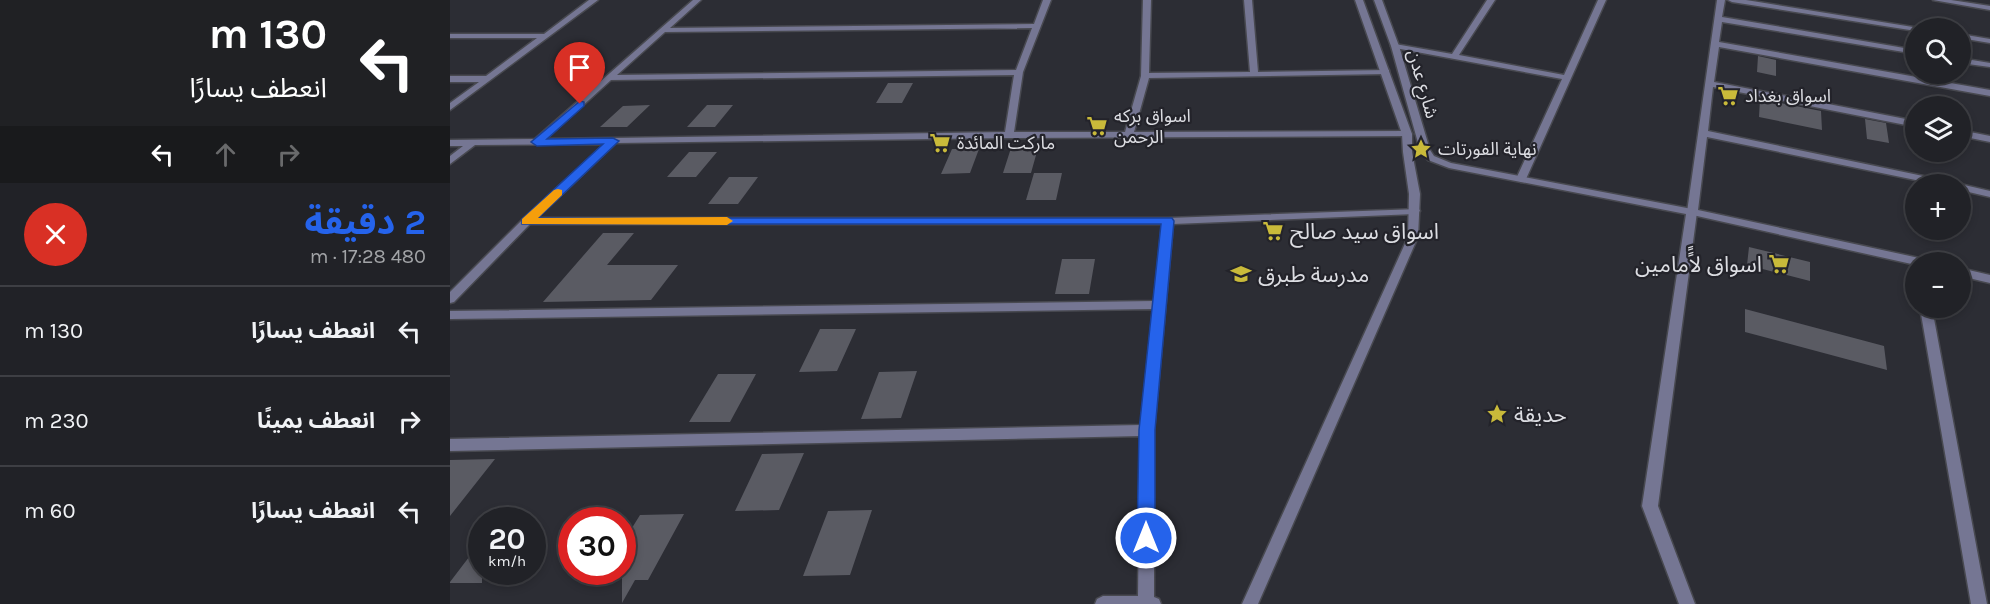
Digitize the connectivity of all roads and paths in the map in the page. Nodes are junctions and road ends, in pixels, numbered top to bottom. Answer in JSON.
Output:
{"nodes":[{"id":1,"x":594,"y":0,"type":"edge"},
{"id":2,"x":697,"y":0,"type":"edge"},
{"id":3,"x":1047,"y":0,"type":"edge"},
{"id":4,"x":1147,"y":0,"type":"edge"},
{"id":5,"x":1248,"y":0,"type":"edge"},
{"id":6,"x":1359,"y":0,"type":"edge"},
{"id":7,"x":1378,"y":0,"type":"edge"},
{"id":8,"x":1491,"y":0,"type":"edge"},
{"id":9,"x":1602,"y":0,"type":"edge"},
{"id":10,"x":1721,"y":0,"type":"edge"},
{"id":11,"x":1732,"y":0,"type":"edge"},
{"id":12,"x":1937,"y":0,"type":"edge"},
{"id":13,"x":1990,"y":8,"type":"edge"},
{"id":14,"x":1719,"y":19,"type":"junction"},
{"id":15,"x":1035,"y":26,"type":"junction"},
{"id":16,"x":663,"y":30,"type":"junction"},
{"id":17,"x":450,"y":36,"type":"edge"},
{"id":18,"x":546,"y":36,"type":"junction"},
{"id":19,"x":1971,"y":38,"type":"edge"},
{"id":20,"x":1905,"y":41,"type":"edge"},
{"id":21,"x":1990,"y":41,"type":"edge"},
{"id":22,"x":1905,"y":42,"type":"edge"},
{"id":23,"x":1715,"y":44,"type":"junction"},
{"id":24,"x":1395,"y":46,"type":"junction"},
{"id":25,"x":1455,"y":56,"type":"junction"},
{"id":26,"x":1971,"y":62,"type":"edge"},
{"id":27,"x":1990,"y":65,"type":"edge"},
{"id":28,"x":1019,"y":72,"type":"junction"},
{"id":29,"x":1254,"y":72,"type":"junction"},
{"id":30,"x":1386,"y":72,"type":"junction"},
{"id":31,"x":1145,"y":76,"type":"junction"},
{"id":32,"x":609,"y":78,"type":"junction"},
{"id":33,"x":1568,"y":78,"type":"junction"},
{"id":34,"x":488,"y":79,"type":"junction"},
{"id":35,"x":450,"y":80,"type":"edge"},
{"id":36,"x":1710,"y":84,"type":"junction"},
{"id":37,"x":1990,"y":93,"type":"edge"},
{"id":38,"x":450,"y":107,"type":"edge"},
{"id":39,"x":1905,"y":122,"type":"edge"},
{"id":40,"x":1703,"y":133,"type":"junction"},
{"id":41,"x":1407,"y":134,"type":"junction"},
{"id":42,"x":1009,"y":135,"type":"junction"},
{"id":43,"x":1129,"y":135,"type":"junction"},
{"id":44,"x":1971,"y":135,"type":"edge"},
{"id":45,"x":1990,"y":139,"type":"edge"},
{"id":46,"x":613,"y":141,"type":"junction"},
{"id":47,"x":537,"y":142,"type":"junction"},
{"id":48,"x":450,"y":143,"type":"edge"},
{"id":49,"x":472,"y":143,"type":"junction"},
{"id":50,"x":450,"y":161,"type":"edge"},
{"id":51,"x":1905,"y":175,"type":"edge"},
{"id":52,"x":1521,"y":179,"type":"junction"},
{"id":53,"x":1971,"y":190,"type":"edge"},
{"id":54,"x":1990,"y":194,"type":"edge"},
{"id":55,"x":1415,"y":211,"type":"junction"},
{"id":56,"x":1692,"y":212,"type":"junction"},
{"id":57,"x":527,"y":221,"type":"junction"},
{"id":58,"x":1168,"y":221,"type":"junction"},
{"id":59,"x":1905,"y":259,"type":"edge"},
{"id":60,"x":1971,"y":275,"type":"edge"},
{"id":61,"x":1990,"y":279,"type":"edge"},
{"id":62,"x":450,"y":299,"type":"edge"},
{"id":63,"x":1158,"y":305,"type":"junction"},
{"id":64,"x":450,"y":315,"type":"edge"},
{"id":65,"x":1928,"y":318,"type":"edge"},
{"id":66,"x":1147,"y":430,"type":"junction"},
{"id":67,"x":450,"y":445,"type":"edge"},
{"id":68,"x":1150,"y":603,"type":"edge"},
{"id":69,"x":1103,"y":604,"type":"edge"},
{"id":70,"x":1250,"y":604,"type":"edge"},
{"id":71,"x":1687,"y":604,"type":"edge"},
{"id":72,"x":1979,"y":604,"type":"edge"}],
"edges":[{"from":1,"to":18,"type":"street"},
{"from":2,"to":16,"type":"street"},
{"from":3,"to":15,"type":"street"},
{"from":4,"to":31,"type":"street"},
{"from":5,"to":29,"type":"street"},
{"from":6,"to":30,"type":"street","name":"شارع عدن"},
{"from":7,"to":24,"type":"street","name":"شارع عدن"},
{"from":8,"to":25,"type":"street"},
{"from":9,"to":33,"type":"street"},
{"from":10,"to":14,"type":"street"},
{"from":11,"to":20,"type":"street"},
{"from":12,"to":13,"type":"street"},
{"from":14,"to":22,"type":"street"},
{"from":14,"to":23,"type":"street"},
{"from":15,"to":16,"type":"street"},
{"from":15,"to":28,"type":"street"},
{"from":16,"to":32,"type":"street"},
{"from":17,"to":18,"type":"street"},
{"from":18,"to":34,"type":"street"},
{"from":19,"to":21,"type":"street"},
{"from":23,"to":36,"type":"street"},
{"from":23,"to":37,"type":"street"},
{"from":24,"to":25,"type":"street"},
{"from":24,"to":52,"type":"street","name":"شارع عدن"},
{"from":25,"to":33,"type":"street"},
{"from":26,"to":27,"type":"street"},
{"from":28,"to":32,"type":"street"},
{"from":28,"to":42,"type":"street"},
{"from":29,"to":30,"type":"street"},
{"from":29,"to":31,"type":"street"},
{"from":30,"to":41,"type":"street","name":"شارع عدن"},
{"from":31,"to":43,"type":"street"},
{"from":32,"to":47,"type":"street"},
{"from":33,"to":52,"type":"street"},
{"from":34,"to":35,"type":"street"},
{"from":34,"to":38,"type":"street"},
{"from":36,"to":39,"type":"street"},
{"from":36,"to":40,"type":"street"},
{"from":40,"to":51,"type":"street"},
{"from":40,"to":56,"type":"street"},
{"from":41,"to":43,"type":"street"},
{"from":41,"to":55,"type":"street","name":"شارع عدن"},
{"from":42,"to":43,"type":"street"},
{"from":42,"to":46,"type":"street"},
{"from":44,"to":45,"type":"street"},
{"from":46,"to":47,"type":"street"},
{"from":46,"to":57,"type":"street"},
{"from":47,"to":49,"type":"street"},
{"from":48,"to":49,"type":"street"},
{"from":49,"to":50,"type":"street"},
{"from":52,"to":56,"type":"street"},
{"from":53,"to":54,"type":"street"},
{"from":55,"to":58,"type":"street"},
{"from":55,"to":70,"type":"street","name":"شارع عدن"},
{"from":56,"to":59,"type":"street"},
{"from":56,"to":71,"type":"street"},
{"from":57,"to":58,"type":"street"},
{"from":57,"to":62,"type":"street"},
{"from":58,"to":63,"type":"street"},
{"from":60,"to":61,"type":"street"},
{"from":63,"to":64,"type":"street"},
{"from":63,"to":66,"type":"street"},
{"from":65,"to":72,"type":"street"},
{"from":66,"to":67,"type":"street"},
{"from":66,"to":68,"type":"street"},
{"from":68,"to":69,"type":"street"}]}
